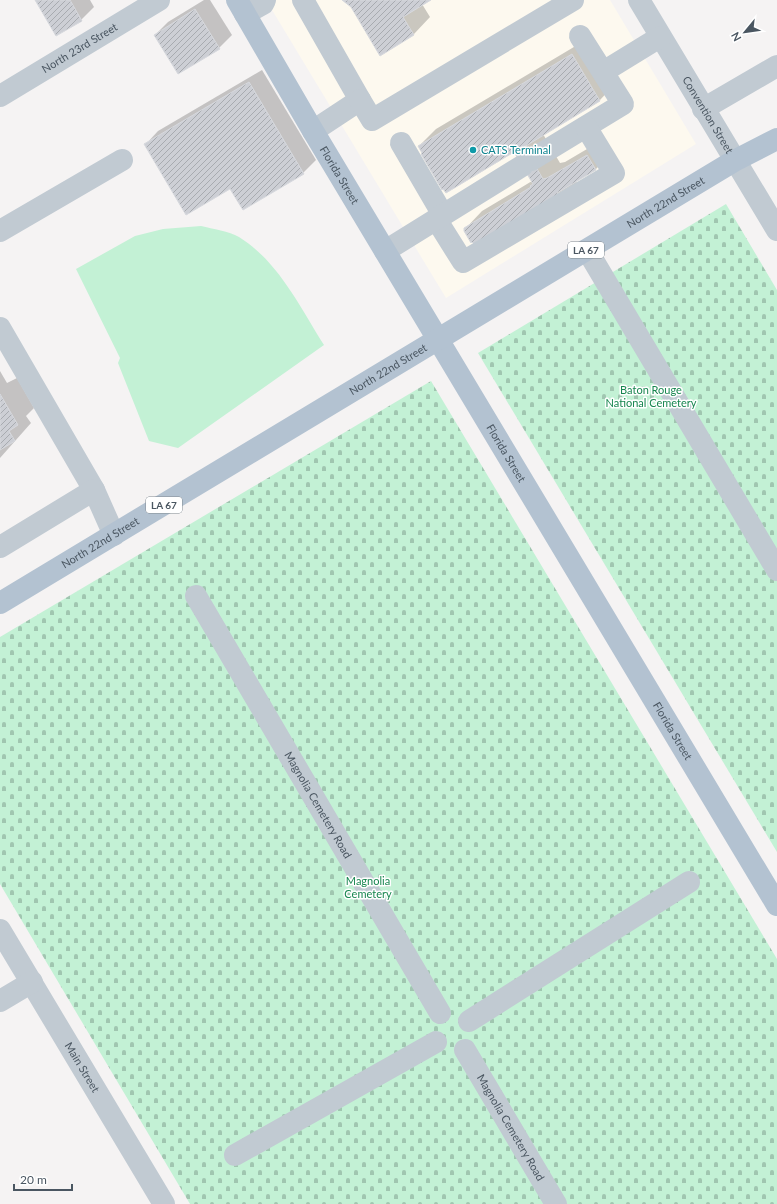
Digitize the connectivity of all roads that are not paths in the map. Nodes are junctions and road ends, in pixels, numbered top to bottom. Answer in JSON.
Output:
{"nodes":[{"id":1,"x":159,"y":0,"type":"edge"},
{"id":2,"x":265,"y":0,"type":"edge"},
{"id":3,"x":303,"y":0,"type":"edge"},
{"id":4,"x":574,"y":0,"type":"edge"},
{"id":5,"x":639,"y":0,"type":"edge"},
{"id":6,"x":241,"y":7,"type":"edge"},
{"id":7,"x":580,"y":36,"type":"dead end"},
{"id":8,"x":660,"y":37,"type":"junction"},
{"id":9,"x":777,"y":66,"type":"edge"},
{"id":10,"x":603,"y":72,"type":"junction"},
{"id":11,"x":0,"y":96,"type":"edge"},
{"id":12,"x":360,"y":100,"type":"junction"},
{"id":13,"x":703,"y":109,"type":"junction"},
{"id":14,"x":586,"y":127,"type":"junction"},
{"id":15,"x":313,"y":131,"type":"junction"},
{"id":16,"x":777,"y":139,"type":"edge"},
{"id":17,"x":401,"y":143,"type":"dead end"},
{"id":18,"x":122,"y":160,"type":"dead end"},
{"id":19,"x":734,"y":162,"type":"junction"},
{"id":20,"x":440,"y":217,"type":"junction"},
{"id":21,"x":777,"y":230,"type":"edge"},
{"id":22,"x":0,"y":231,"type":"edge"},
{"id":23,"x":587,"y":250,"type":"junction"},
{"id":24,"x":385,"y":251,"type":"junction"},
{"id":25,"x":0,"y":328,"type":"edge"},
{"id":26,"x":438,"y":340,"type":"junction"},
{"id":27,"x":94,"y":490,"type":"junction"},
{"id":28,"x":114,"y":535,"type":"junction"},
{"id":29,"x":0,"y":547,"type":"edge"},
{"id":30,"x":777,"y":570,"type":"edge"},
{"id":31,"x":196,"y":596,"type":"dead end"},
{"id":32,"x":0,"y":603,"type":"edge"},
{"id":33,"x":689,"y":882,"type":"dead end"},
{"id":34,"x":777,"y":905,"type":"edge"},
{"id":35,"x":0,"y":930,"type":"edge"},
{"id":36,"x":32,"y":982,"type":"junction"},
{"id":37,"x":0,"y":1001,"type":"edge"},
{"id":38,"x":440,"y":1013,"type":"junction"},
{"id":39,"x":468,"y":1020,"type":"junction"},
{"id":40,"x":436,"y":1042,"type":"junction"},
{"id":41,"x":465,"y":1050,"type":"junction"},
{"id":42,"x":234,"y":1155,"type":"dead end"},
{"id":43,"x":164,"y":1204,"type":"edge"},
{"id":44,"x":556,"y":1204,"type":"edge"}],
"edges":[{"from":1,"to":11,"type":"street","name":"North 23rd Street"},
{"from":2,"to":6,"type":"street"},
{"from":3,"to":12,"type":"street"},
{"from":4,"to":12,"type":"street"},
{"from":5,"to":8,"type":"street","name":"Convention Street"},
{"from":6,"to":15,"type":"main road","name":"Florida Street"},
{"from":7,"to":10,"type":"street"},
{"from":8,"to":10,"type":"street"},
{"from":8,"to":13,"type":"street","name":"Convention Street"},
{"from":9,"to":13,"type":"street"},
{"from":10,"to":14,"type":"street"},
{"from":12,"to":15,"type":"street"},
{"from":13,"to":19,"type":"street","name":"Convention Street"},
{"from":14,"to":20,"type":"street"},
{"from":14,"to":20,"type":"street"},
{"from":15,"to":24,"type":"main road","name":"Florida Street"},
{"from":16,"to":19,"type":"main road","name":"North 22nd Street","number":"LA 67"},
{"from":17,"to":20,"type":"street"},
{"from":18,"to":22,"type":"street"},
{"from":19,"to":21,"type":"street","name":"Convention Street"},
{"from":19,"to":23,"type":"main road","name":"North 22nd Street","number":"LA 67"},
{"from":20,"to":24,"type":"street"},
{"from":23,"to":26,"type":"main road","name":"North 22nd Street","number":"LA 67"},
{"from":23,"to":30,"type":"street"},
{"from":24,"to":26,"type":"main road","name":"Florida Street"},
{"from":25,"to":27,"type":"street"},
{"from":26,"to":28,"type":"main road","name":"North 22nd Street","number":"LA 67"},
{"from":26,"to":34,"type":"main road","name":"Florida Street"},
{"from":27,"to":28,"type":"street"},
{"from":27,"to":29,"type":"street"},
{"from":28,"to":32,"type":"main road","name":"North 22nd Street","number":"LA 67"},
{"from":31,"to":38,"type":"street","name":"Magnolia Cemetery Road"},
{"from":33,"to":39,"type":"street"},
{"from":35,"to":36,"type":"street","name":"Main Street"},
{"from":36,"to":37,"type":"street"},
{"from":36,"to":43,"type":"street","name":"Main Street"},
{"from":38,"to":39,"type":"street"},
{"from":38,"to":40,"type":"street"},
{"from":39,"to":41,"type":"street"},
{"from":40,"to":41,"type":"street"},
{"from":40,"to":42,"type":"street"},
{"from":41,"to":44,"type":"street","name":"Magnolia Cemetery Road"}]}
